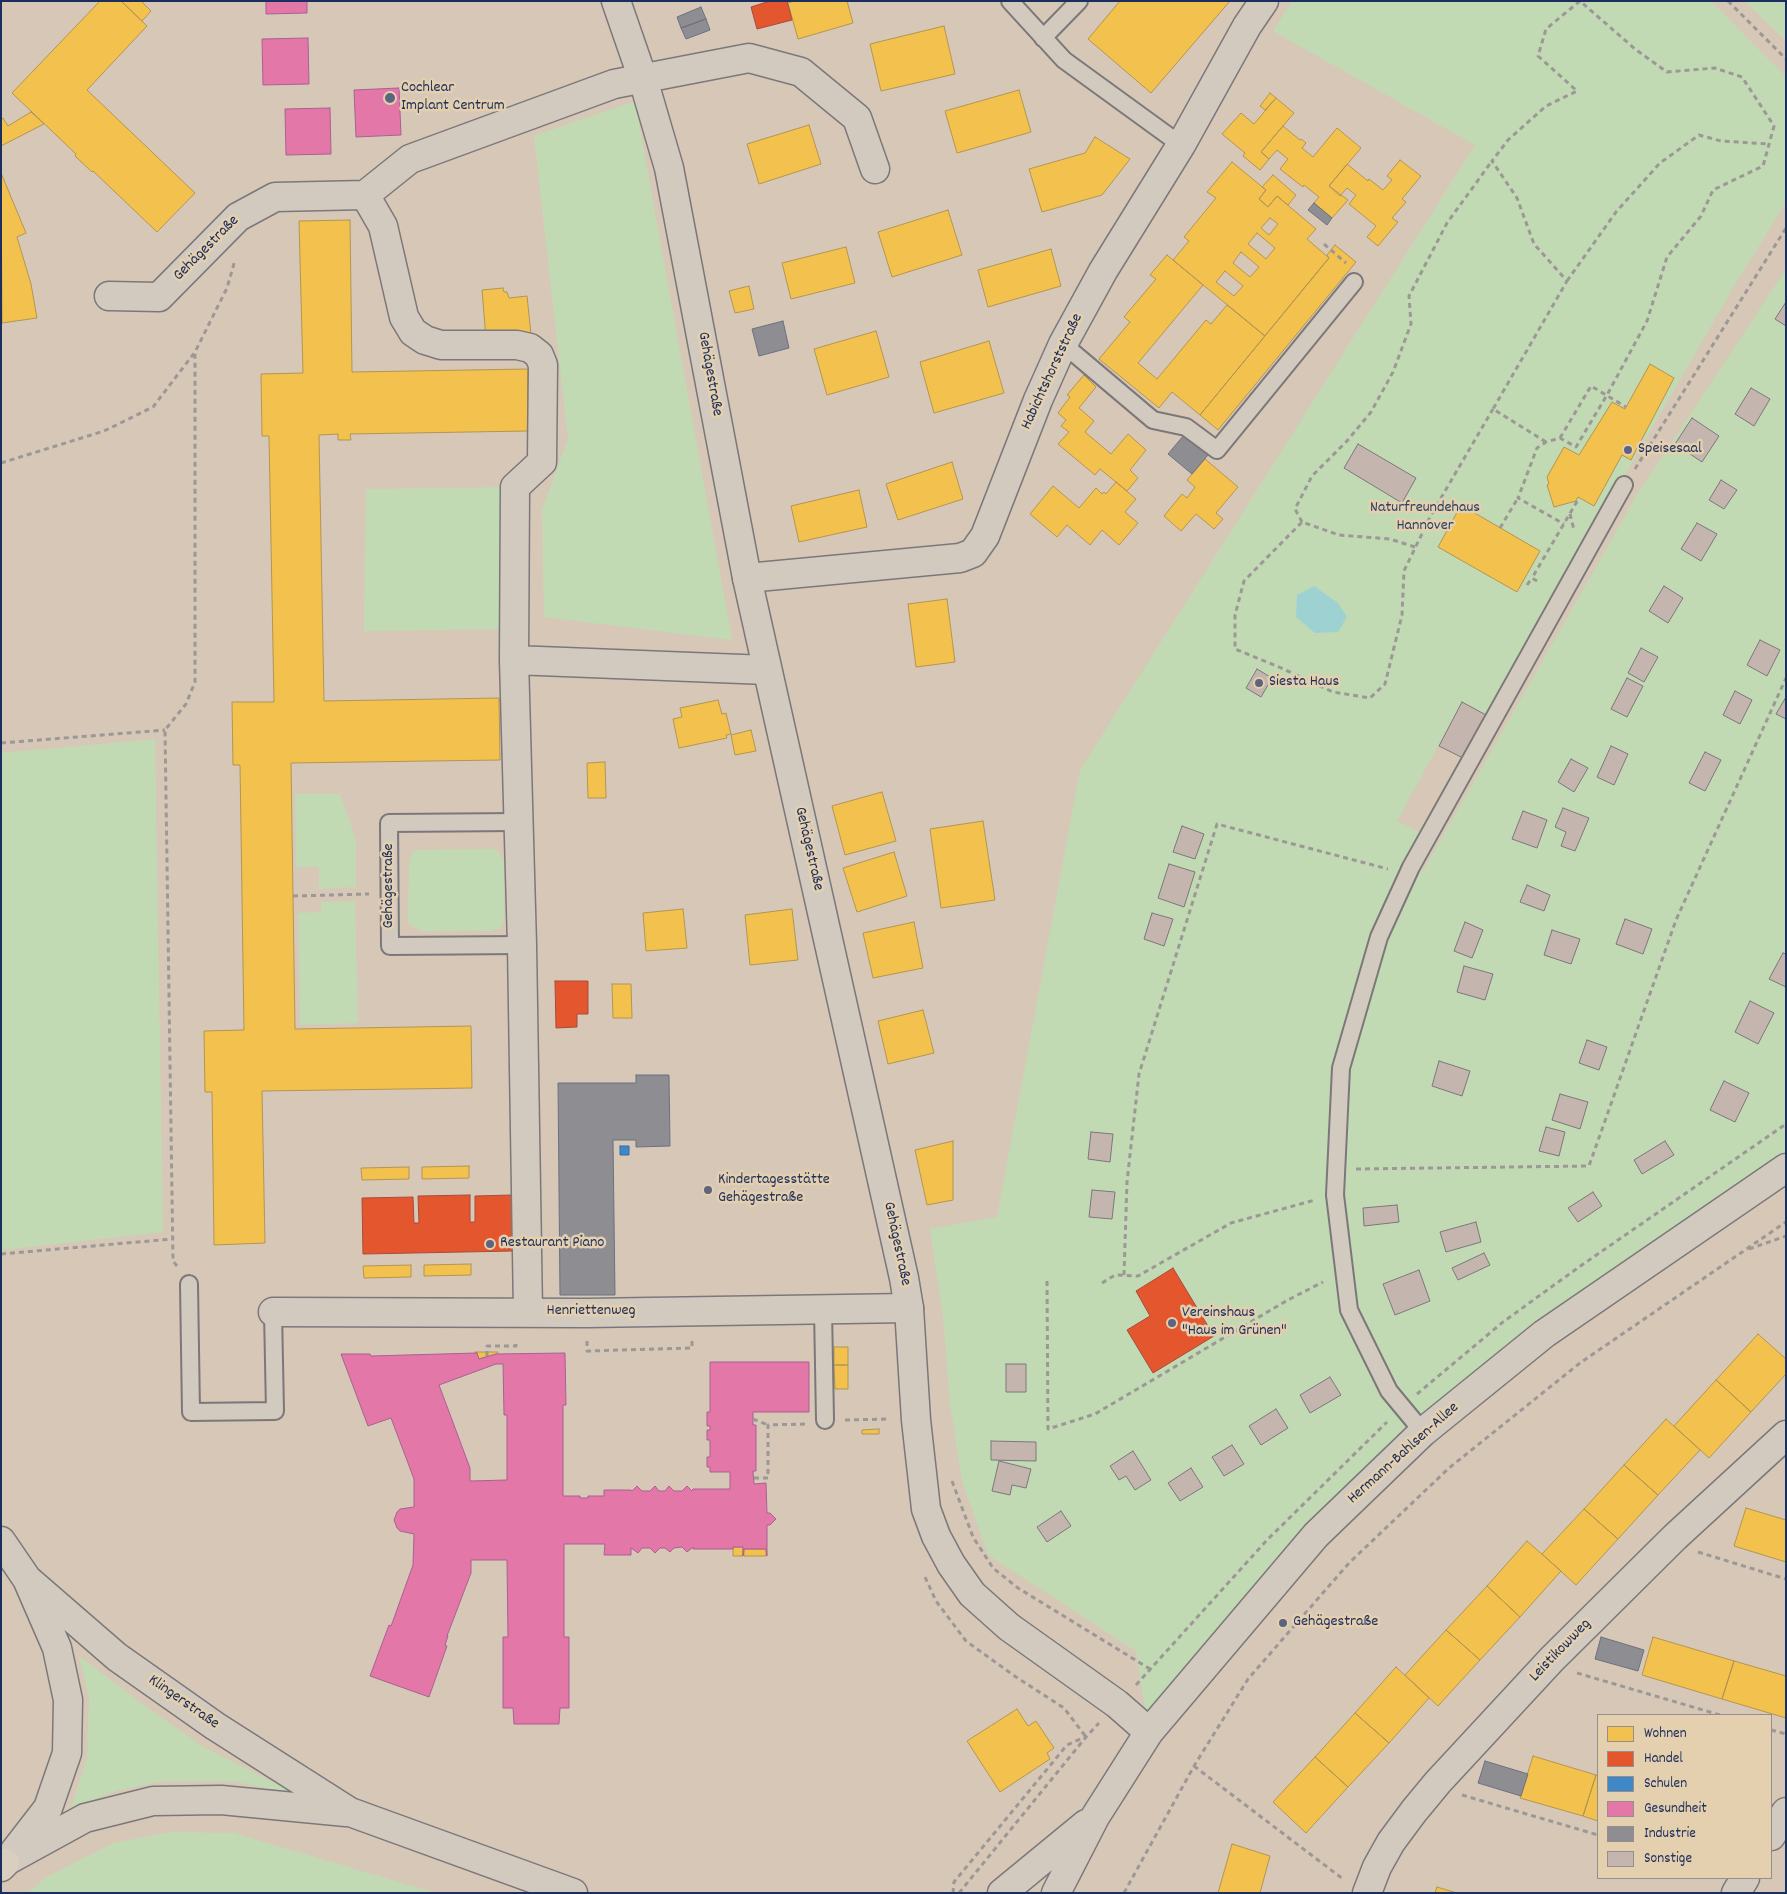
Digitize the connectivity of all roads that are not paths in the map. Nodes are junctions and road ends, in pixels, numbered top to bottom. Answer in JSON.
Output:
{"nodes":[{"id":1,"x":616,"y":1,"type":"edge"},
{"id":2,"x":1010,"y":1,"type":"edge"},
{"id":3,"x":1079,"y":1,"type":"edge"},
{"id":4,"x":1264,"y":1,"type":"edge"},
{"id":5,"x":1043,"y":38,"type":"junction"},
{"id":6,"x":643,"y":79,"type":"junction"},
{"id":7,"x":1181,"y":145,"type":"junction"},
{"id":8,"x":875,"y":169,"type":"dead end"},
{"id":9,"x":365,"y":195,"type":"junction"},
{"id":10,"x":1354,"y":282,"type":"dead end"},
{"id":11,"x":110,"y":296,"type":"dead end"},
{"id":12,"x":1062,"y":344,"type":"junction"},
{"id":13,"x":1624,"y":486,"type":"road end"},
{"id":14,"x":747,"y":578,"type":"junction"},
{"id":15,"x":514,"y":660,"type":"junction"},
{"id":16,"x":767,"y":670,"type":"junction"},
{"id":17,"x":518,"y":822,"type":"junction"},
{"id":18,"x":522,"y":945,"type":"junction"},
{"id":19,"x":1786,"y":1168,"type":"edge"},
{"id":20,"x":189,"y":1284,"type":"road end"},
{"id":21,"x":909,"y":1308,"type":"junction"},
{"id":22,"x":823,"y":1309,"type":"junction"},
{"id":23,"x":274,"y":1312,"type":"joint"},
{"id":24,"x":528,"y":1312,"type":"junction"},
{"id":25,"x":825,"y":1420,"type":"dead end"},
{"id":26,"x":1423,"y":1432,"type":"junction"},
{"id":27,"x":1786,"y":1435,"type":"edge"},
{"id":28,"x":1,"y":1541,"type":"edge"},
{"id":29,"x":27,"y":1579,"type":"junction"},
{"id":30,"x":1149,"y":1732,"type":"junction"},
{"id":31,"x":350,"y":1812,"type":"junction"},
{"id":32,"x":1786,"y":1812,"type":"edge"},
{"id":33,"x":1095,"y":1817,"type":"junction"},
{"id":34,"x":1772,"y":1834,"type":"edge"},
{"id":35,"x":2,"y":1865,"type":"edge"},
{"id":36,"x":1744,"y":1879,"type":"edge"},
{"id":37,"x":1357,"y":1887,"type":"edge"},
{"id":38,"x":573,"y":1893,"type":"edge"},
{"id":39,"x":1002,"y":1893,"type":"edge"},
{"id":40,"x":1056,"y":1893,"type":"edge"},
{"id":41,"x":1736,"y":1893,"type":"edge"}],
"edges":[{"from":1,"to":6,"type":"street","name":"Gehägestraße"},
{"from":2,"to":5,"type":"lane"},
{"from":3,"to":5,"type":"lane"},
{"from":4,"to":7,"type":"street","name":"Habichtshorststraße"},
{"from":5,"to":7,"type":"lane"},
{"from":6,"to":8,"type":"street"},
{"from":6,"to":9,"type":"street"},
{"from":6,"to":14,"type":"street","name":"Gehägestraße"},
{"from":7,"to":12,"type":"street","name":"Habichtshorststraße"},
{"from":9,"to":11,"type":"street","name":"Gehägestraße"},
{"from":9,"to":15,"type":"street"},
{"from":10,"to":12,"type":"lane"},
{"from":12,"to":14,"type":"street","name":"Habichtshorststraße"},
{"from":13,"to":26,"type":"lane"},
{"from":14,"to":16,"type":"street","name":"Gehägestraße"},
{"from":15,"to":16,"type":"street"},
{"from":15,"to":17,"type":"street"},
{"from":16,"to":21,"type":"street","name":"Gehägestraße"},
{"from":17,"to":18,"type":"street"},
{"from":17,"to":18,"type":"lane","name":"Gehägestraße"},
{"from":18,"to":24,"type":"street"},
{"from":19,"to":26,"type":"street","name":"Hermann-Bahlsen-Allee"},
{"from":20,"to":23,"type":"lane"},
{"from":21,"to":22,"type":"street","name":"Henriettenweg"},
{"from":21,"to":30,"type":"street","name":"Gehägestraße"},
{"from":22,"to":24,"type":"street","name":"Henriettenweg"},
{"from":22,"to":25,"type":"lane"},
{"from":23,"to":24,"type":"street","name":"Henriettenweg"},
{"from":26,"to":30,"type":"street","name":"Hermann-Bahlsen-Allee"},
{"from":27,"to":37,"type":"street","name":"Leistikowweg"},
{"from":28,"to":29,"type":"street"},
{"from":29,"to":31,"type":"street","name":"Klingerstraße"},
{"from":29,"to":35,"type":"street"},
{"from":30,"to":33,"type":"street","name":"Hermann-Bahlsen-Allee"},
{"from":31,"to":35,"type":"street","name":"Klingerstraße"},
{"from":31,"to":38,"type":"street","name":"Klingerstraße"},
{"from":32,"to":34,"type":"street"},
{"from":33,"to":39,"type":"street","name":"Hermann-Bahlsen-Allee"},
{"from":33,"to":40,"type":"street","name":"Hermann-Bahlsen-Allee"},
{"from":36,"to":41,"type":"street"}]}
